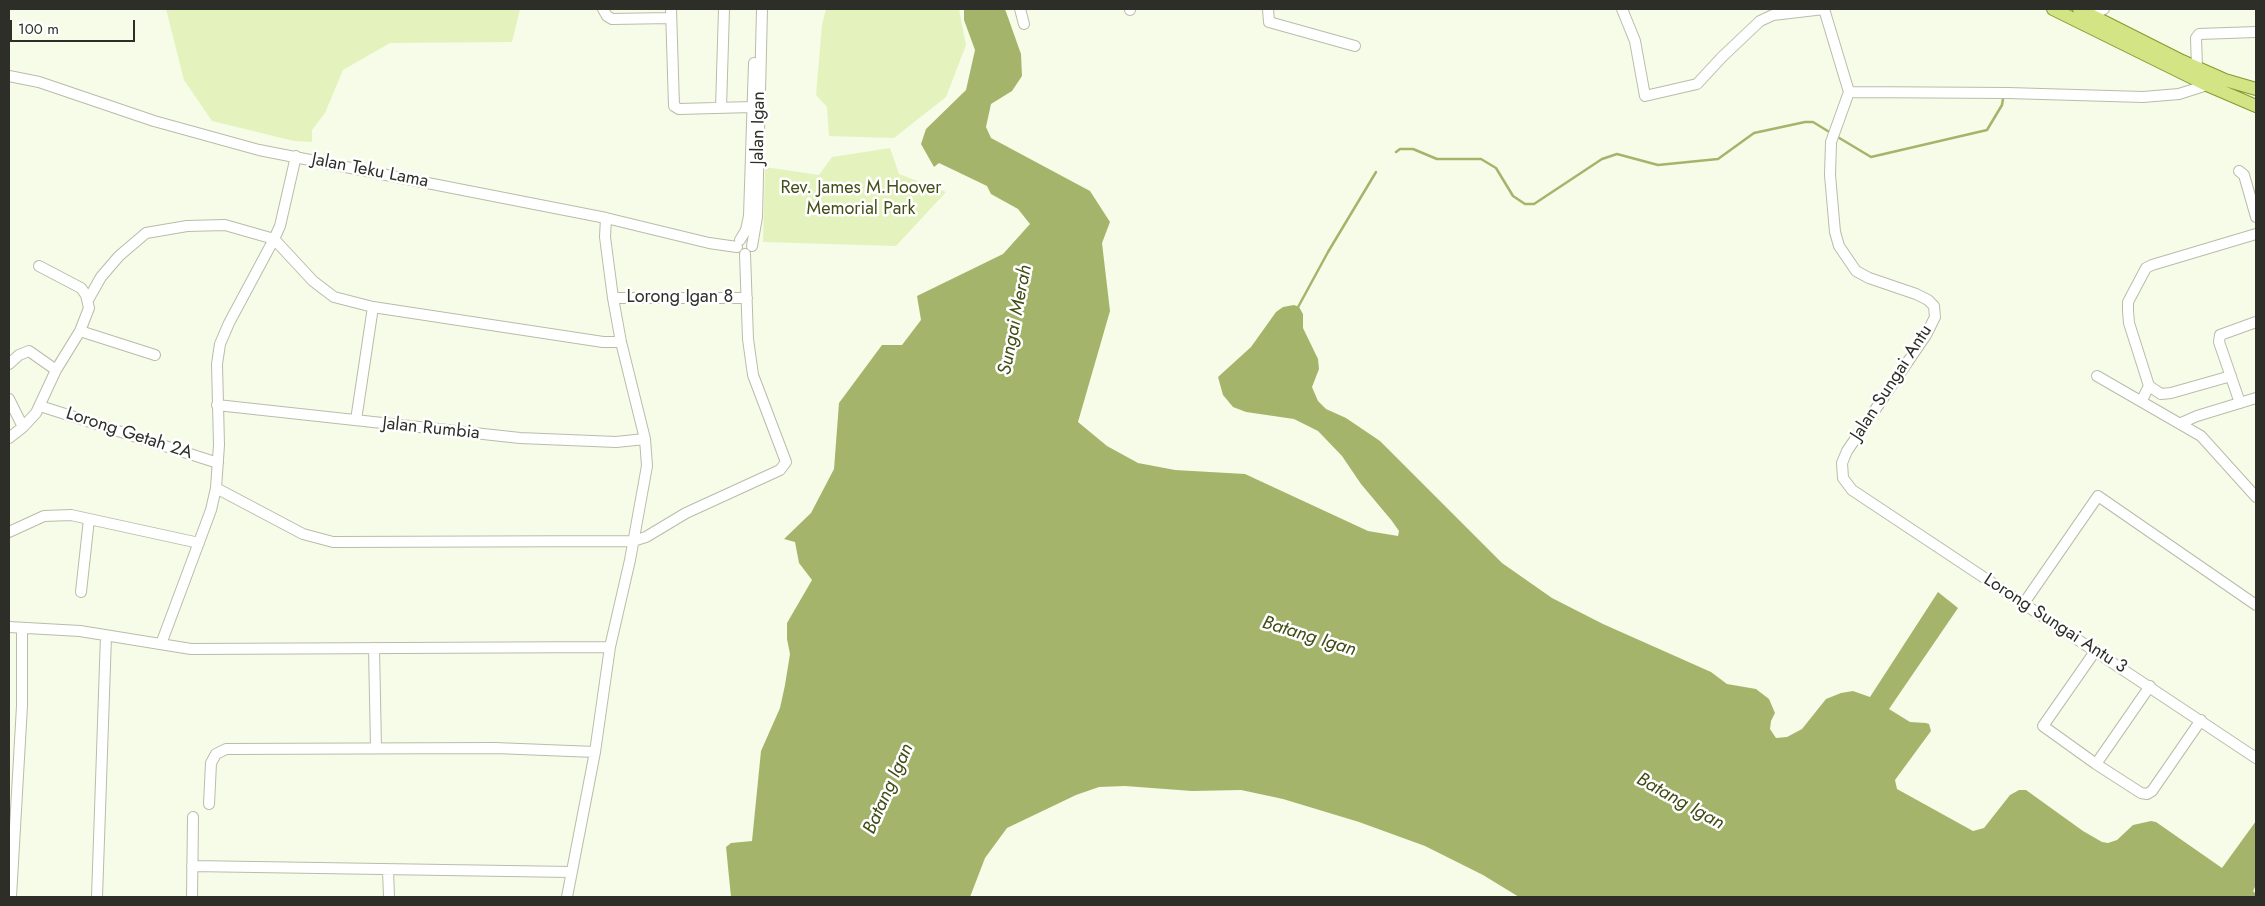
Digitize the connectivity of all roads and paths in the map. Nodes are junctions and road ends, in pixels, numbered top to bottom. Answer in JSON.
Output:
{"nodes":[{"id":1,"x":603,"y":9,"type":"edge"},
{"id":2,"x":724,"y":9,"type":"edge"},
{"id":3,"x":755,"y":9,"type":"edge"},
{"id":4,"x":762,"y":9,"type":"edge"},
{"id":5,"x":1020,"y":9,"type":"edge"},
{"id":6,"x":1268,"y":9,"type":"edge"},
{"id":7,"x":1622,"y":9,"type":"edge"},
{"id":8,"x":1824,"y":9,"type":"edge"},
{"id":9,"x":2053,"y":9,"type":"edge"},
{"id":10,"x":2079,"y":9,"type":"edge"},
{"id":11,"x":2104,"y":9,"type":"edge"},
{"id":12,"x":671,"y":13,"type":"edge"},
{"id":13,"x":2091,"y":15,"type":"junction"},
{"id":14,"x":1024,"y":24,"type":"dead end"},
{"id":15,"x":2104,"y":28,"type":"junction"},
{"id":16,"x":2256,"y":32,"type":"edge"},
{"id":17,"x":2128,"y":40,"type":"junction"},
{"id":18,"x":1355,"y":46,"type":"dead end"},
{"id":19,"x":2197,"y":67,"type":"junction"},
{"id":20,"x":9,"y":76,"type":"edge"},
{"id":21,"x":2207,"y":84,"type":"junction"},
{"id":22,"x":2256,"y":89,"type":"edge"},
{"id":23,"x":1849,"y":92,"type":"junction"},
{"id":24,"x":2256,"y":106,"type":"edge"},
{"id":25,"x":752,"y":107,"type":"junction"},
{"id":26,"x":722,"y":108,"type":"junction"},
{"id":27,"x":296,"y":156,"type":"junction"},
{"id":28,"x":2239,"y":171,"type":"dead end"},
{"id":29,"x":2256,"y":217,"type":"edge"},
{"id":30,"x":606,"y":218,"type":"junction"},
{"id":31,"x":2256,"y":234,"type":"edge"},
{"id":32,"x":274,"y":239,"type":"junction"},
{"id":33,"x":738,"y":243,"type":"junction"},
{"id":34,"x":752,"y":246,"type":"junction"},
{"id":35,"x":744,"y":254,"type":"junction"},
{"id":36,"x":39,"y":266,"type":"dead end"},
{"id":37,"x":613,"y":298,"type":"junction"},
{"id":38,"x":747,"y":298,"type":"junction"},
{"id":39,"x":88,"y":300,"type":"junction"},
{"id":40,"x":373,"y":307,"type":"junction"},
{"id":41,"x":2256,"y":322,"type":"edge"},
{"id":42,"x":80,"y":331,"type":"junction"},
{"id":43,"x":621,"y":342,"type":"junction"},
{"id":44,"x":155,"y":355,"type":"dead end"},
{"id":45,"x":9,"y":364,"type":"edge"},
{"id":46,"x":56,"y":370,"type":"junction"},
{"id":47,"x":2097,"y":376,"type":"dead end"},
{"id":48,"x":2231,"y":376,"type":"junction"},
{"id":49,"x":2149,"y":386,"type":"junction"},
{"id":50,"x":2256,"y":398,"type":"edge"},
{"id":51,"x":9,"y":399,"type":"edge"},
{"id":52,"x":2142,"y":400,"type":"junction"},
{"id":53,"x":2240,"y":403,"type":"junction"},
{"id":54,"x":217,"y":405,"type":"junction"},
{"id":55,"x":40,"y":406,"type":"junction"},
{"id":56,"x":356,"y":420,"type":"junction"},
{"id":57,"x":2181,"y":423,"type":"junction"},
{"id":58,"x":24,"y":428,"type":"junction"},
{"id":59,"x":9,"y":438,"type":"edge"},
{"id":60,"x":646,"y":439,"type":"junction"},
{"id":61,"x":218,"y":463,"type":"junction"},
{"id":62,"x":216,"y":488,"type":"junction"},
{"id":63,"x":1852,"y":490,"type":"joint"},
{"id":64,"x":2256,"y":497,"type":"edge"},
{"id":65,"x":89,"y":519,"type":"junction"},
{"id":66,"x":9,"y":532,"type":"edge"},
{"id":67,"x":633,"y":541,"type":"junction"},
{"id":68,"x":199,"y":542,"type":"junction"},
{"id":69,"x":81,"y":592,"type":"dead end"},
{"id":70,"x":2024,"y":603,"type":"junction"},
{"id":71,"x":2256,"y":605,"type":"edge"},
{"id":72,"x":9,"y":627,"type":"edge"},
{"id":73,"x":22,"y":628,"type":"junction"},
{"id":74,"x":106,"y":636,"type":"junction"},
{"id":75,"x":161,"y":644,"type":"junction"},
{"id":76,"x":610,"y":647,"type":"junction"},
{"id":77,"x":374,"y":648,"type":"junction"},
{"id":78,"x":2096,"y":650,"type":"junction"},
{"id":79,"x":2150,"y":686,"type":"junction"},
{"id":80,"x":2201,"y":720,"type":"junction"},
{"id":81,"x":376,"y":748,"type":"junction"},
{"id":82,"x":595,"y":752,"type":"junction"},
{"id":83,"x":2256,"y":758,"type":"edge"},
{"id":84,"x":2096,"y":764,"type":"junction"},
{"id":85,"x":210,"y":804,"type":"dead end"},
{"id":86,"x":193,"y":817,"type":"dead end"},
{"id":87,"x":192,"y":866,"type":"junction"},
{"id":88,"x":388,"y":870,"type":"junction"},
{"id":89,"x":572,"y":872,"type":"junction"},
{"id":90,"x":11,"y":897,"type":"edge"},
{"id":91,"x":97,"y":897,"type":"edge"},
{"id":92,"x":192,"y":897,"type":"edge"},
{"id":93,"x":389,"y":897,"type":"edge"},
{"id":94,"x":567,"y":897,"type":"edge"}],
"edges":[{"from":1,"to":12,"type":"street"},
{"from":2,"to":26,"type":"street"},
{"from":3,"to":25,"type":"street","name":"Jalan Igan"},
{"from":4,"to":34,"type":"street","name":"Jalan Igan"},
{"from":5,"to":14,"type":"street"},
{"from":6,"to":18,"type":"street"},
{"from":7,"to":8,"type":"street"},
{"from":8,"to":23,"type":"street"},
{"from":9,"to":15,"type":"main road"},
{"from":10,"to":13,"type":"main road"},
{"from":11,"to":13,"type":"street"},
{"from":12,"to":26,"type":"street"},
{"from":13,"to":15,"type":"main road"},
{"from":15,"to":17,"type":"main road"},
{"from":16,"to":19,"type":"street"},
{"from":17,"to":19,"type":"main road"},
{"from":17,"to":21,"type":"main road"},
{"from":19,"to":22,"type":"main road"},
{"from":20,"to":27,"type":"street","name":"Jalan Teku Lama"},
{"from":21,"to":23,"type":"street"},
{"from":21,"to":24,"type":"main road"},
{"from":23,"to":63,"type":"street","name":"Jalan Sungai Antu"},
{"from":25,"to":26,"type":"street"},
{"from":25,"to":33,"type":"street","name":"Jalan Igan"},
{"from":27,"to":30,"type":"street","name":"Jalan Teku Lama"},
{"from":27,"to":32,"type":"street"},
{"from":28,"to":29,"type":"street"},
{"from":30,"to":33,"type":"street","name":"Jalan Teku Lama"},
{"from":30,"to":37,"type":"street"},
{"from":31,"to":49,"type":"street"},
{"from":32,"to":39,"type":"street"},
{"from":32,"to":40,"type":"street"},
{"from":32,"to":54,"type":"street"},
{"from":33,"to":34,"type":"street"},
{"from":33,"to":35,"type":"street"},
{"from":34,"to":35,"type":"street"},
{"from":35,"to":38,"type":"street"},
{"from":36,"to":39,"type":"street"},
{"from":37,"to":38,"type":"street","name":"Lorong Igan 8"},
{"from":37,"to":43,"type":"street"},
{"from":38,"to":67,"type":"street"},
{"from":39,"to":42,"type":"street"},
{"from":40,"to":43,"type":"street"},
{"from":40,"to":56,"type":"street"},
{"from":41,"to":48,"type":"street"},
{"from":42,"to":44,"type":"street"},
{"from":42,"to":46,"type":"street"},
{"from":43,"to":60,"type":"street"},
{"from":45,"to":46,"type":"street"},
{"from":46,"to":55,"type":"street"},
{"from":47,"to":52,"type":"street"},
{"from":48,"to":49,"type":"street"},
{"from":48,"to":53,"type":"street"},
{"from":49,"to":52,"type":"street"},
{"from":50,"to":53,"type":"street"},
{"from":51,"to":58,"type":"street"},
{"from":52,"to":57,"type":"street"},
{"from":53,"to":57,"type":"street"},
{"from":54,"to":56,"type":"street","name":"Jalan Rumbia"},
{"from":54,"to":61,"type":"street"},
{"from":55,"to":58,"type":"street"},
{"from":55,"to":61,"type":"street","name":"Lorong Getah 2A"},
{"from":56,"to":60,"type":"street","name":"Jalan Rumbia"},
{"from":57,"to":64,"type":"street"},
{"from":58,"to":59,"type":"street"},
{"from":60,"to":67,"type":"street"},
{"from":61,"to":62,"type":"street"},
{"from":62,"to":67,"type":"street"},
{"from":62,"to":68,"type":"street"},
{"from":63,"to":70,"type":"street","name":"Lorong Sungai Antu 3"},
{"from":65,"to":66,"type":"street"},
{"from":65,"to":68,"type":"street"},
{"from":65,"to":69,"type":"street"},
{"from":67,"to":76,"type":"street"},
{"from":68,"to":75,"type":"street"},
{"from":70,"to":71,"type":"street"},
{"from":70,"to":78,"type":"street","name":"Lorong Sungai Antu 3"},
{"from":72,"to":73,"type":"street"},
{"from":73,"to":74,"type":"street"},
{"from":73,"to":90,"type":"street"},
{"from":74,"to":75,"type":"street"},
{"from":74,"to":91,"type":"street"},
{"from":75,"to":77,"type":"street"},
{"from":76,"to":77,"type":"street"},
{"from":76,"to":82,"type":"street"},
{"from":77,"to":81,"type":"street"},
{"from":78,"to":79,"type":"street","name":"Lorong Sungai Antu 3"},
{"from":78,"to":84,"type":"street"},
{"from":79,"to":80,"type":"street","name":"Lorong Sungai Antu 3"},
{"from":79,"to":84,"type":"street"},
{"from":80,"to":83,"type":"street","name":"Lorong Sungai Antu 3"},
{"from":80,"to":84,"type":"street"},
{"from":81,"to":82,"type":"street"},
{"from":81,"to":85,"type":"street"},
{"from":82,"to":89,"type":"street"},
{"from":86,"to":87,"type":"street"},
{"from":87,"to":88,"type":"street"},
{"from":87,"to":92,"type":"street"},
{"from":88,"to":89,"type":"street"},
{"from":88,"to":93,"type":"street"},
{"from":89,"to":94,"type":"street"}]}
